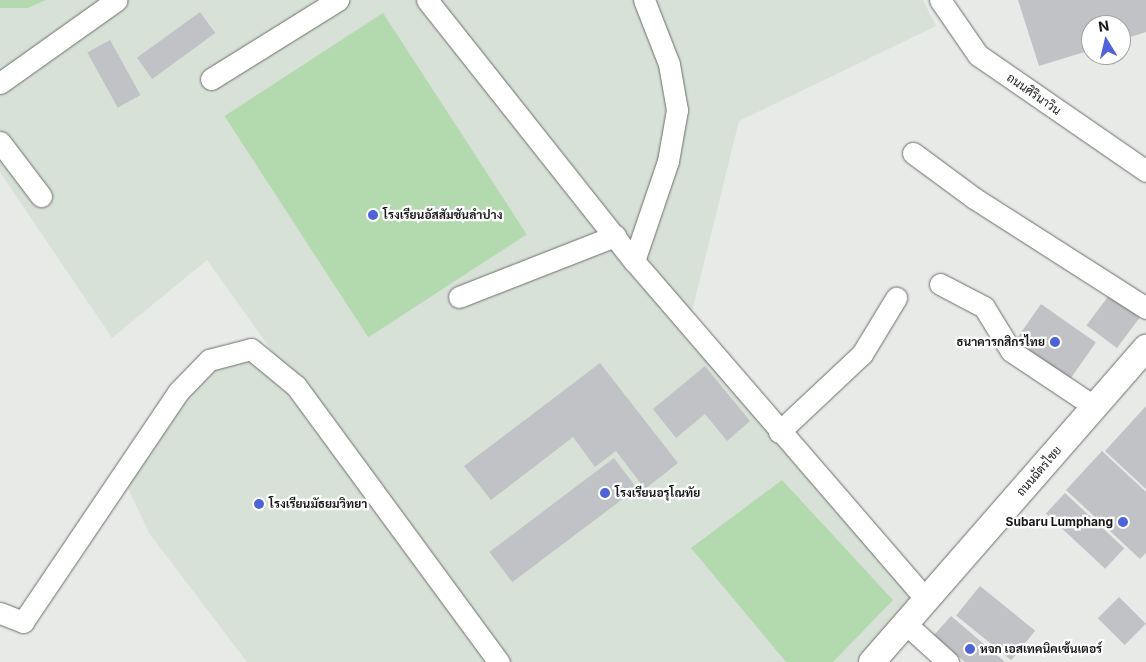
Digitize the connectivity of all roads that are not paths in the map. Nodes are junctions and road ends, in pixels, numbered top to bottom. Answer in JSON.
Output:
{"nodes":[{"id":1,"x":117,"y":0,"type":"edge"},
{"id":2,"x":338,"y":0,"type":"edge"},
{"id":3,"x":427,"y":0,"type":"edge"},
{"id":4,"x":644,"y":0,"type":"edge"},
{"id":5,"x":940,"y":0,"type":"edge"},
{"id":6,"x":211,"y":79,"type":"dead end"},
{"id":7,"x":0,"y":83,"type":"edge"},
{"id":8,"x":0,"y":142,"type":"edge"},
{"id":9,"x":913,"y":152,"type":"dead end"},
{"id":10,"x":1146,"y":171,"type":"edge"},
{"id":11,"x":41,"y":196,"type":"dead end"},
{"id":12,"x":615,"y":236,"type":"junction"},
{"id":13,"x":634,"y":262,"type":"junction"},
{"id":14,"x":940,"y":284,"type":"dead end"},
{"id":15,"x":459,"y":297,"type":"dead end"},
{"id":16,"x":896,"y":298,"type":"dead end"},
{"id":17,"x":1146,"y":308,"type":"edge"},
{"id":18,"x":1146,"y":348,"type":"edge"},
{"id":19,"x":1095,"y":407,"type":"junction"},
{"id":20,"x":779,"y":432,"type":"junction"},
{"id":21,"x":927,"y":600,"type":"junction"},
{"id":22,"x":0,"y":613,"type":"edge"},
{"id":23,"x":906,"y":624,"type":"junction"},
{"id":24,"x":499,"y":662,"type":"edge"},
{"id":25,"x":872,"y":662,"type":"edge"},
{"id":26,"x":948,"y":662,"type":"edge"}],
"edges":[{"from":1,"to":7,"type":"street"},
{"from":2,"to":6,"type":"street"},
{"from":3,"to":12,"type":"street"},
{"from":4,"to":13,"type":"street"},
{"from":5,"to":10,"type":"street","name":"ถนนศิรินาวิน"},
{"from":8,"to":11,"type":"street"},
{"from":9,"to":17,"type":"street"},
{"from":12,"to":13,"type":"street"},
{"from":12,"to":15,"type":"street"},
{"from":13,"to":20,"type":"street"},
{"from":14,"to":19,"type":"street"},
{"from":16,"to":20,"type":"street"},
{"from":18,"to":19,"type":"main road","name":"ถนนฉัตรไชย"},
{"from":19,"to":21,"type":"main road","name":"ถนนฉัตรไชย"},
{"from":20,"to":21,"type":"street"},
{"from":21,"to":23,"type":"main road","name":"ถนนฉัตรไชย"},
{"from":22,"to":24,"type":"street"},
{"from":23,"to":25,"type":"main road","name":"ถนนฉัตรไชย"},
{"from":23,"to":26,"type":"street"}]}
